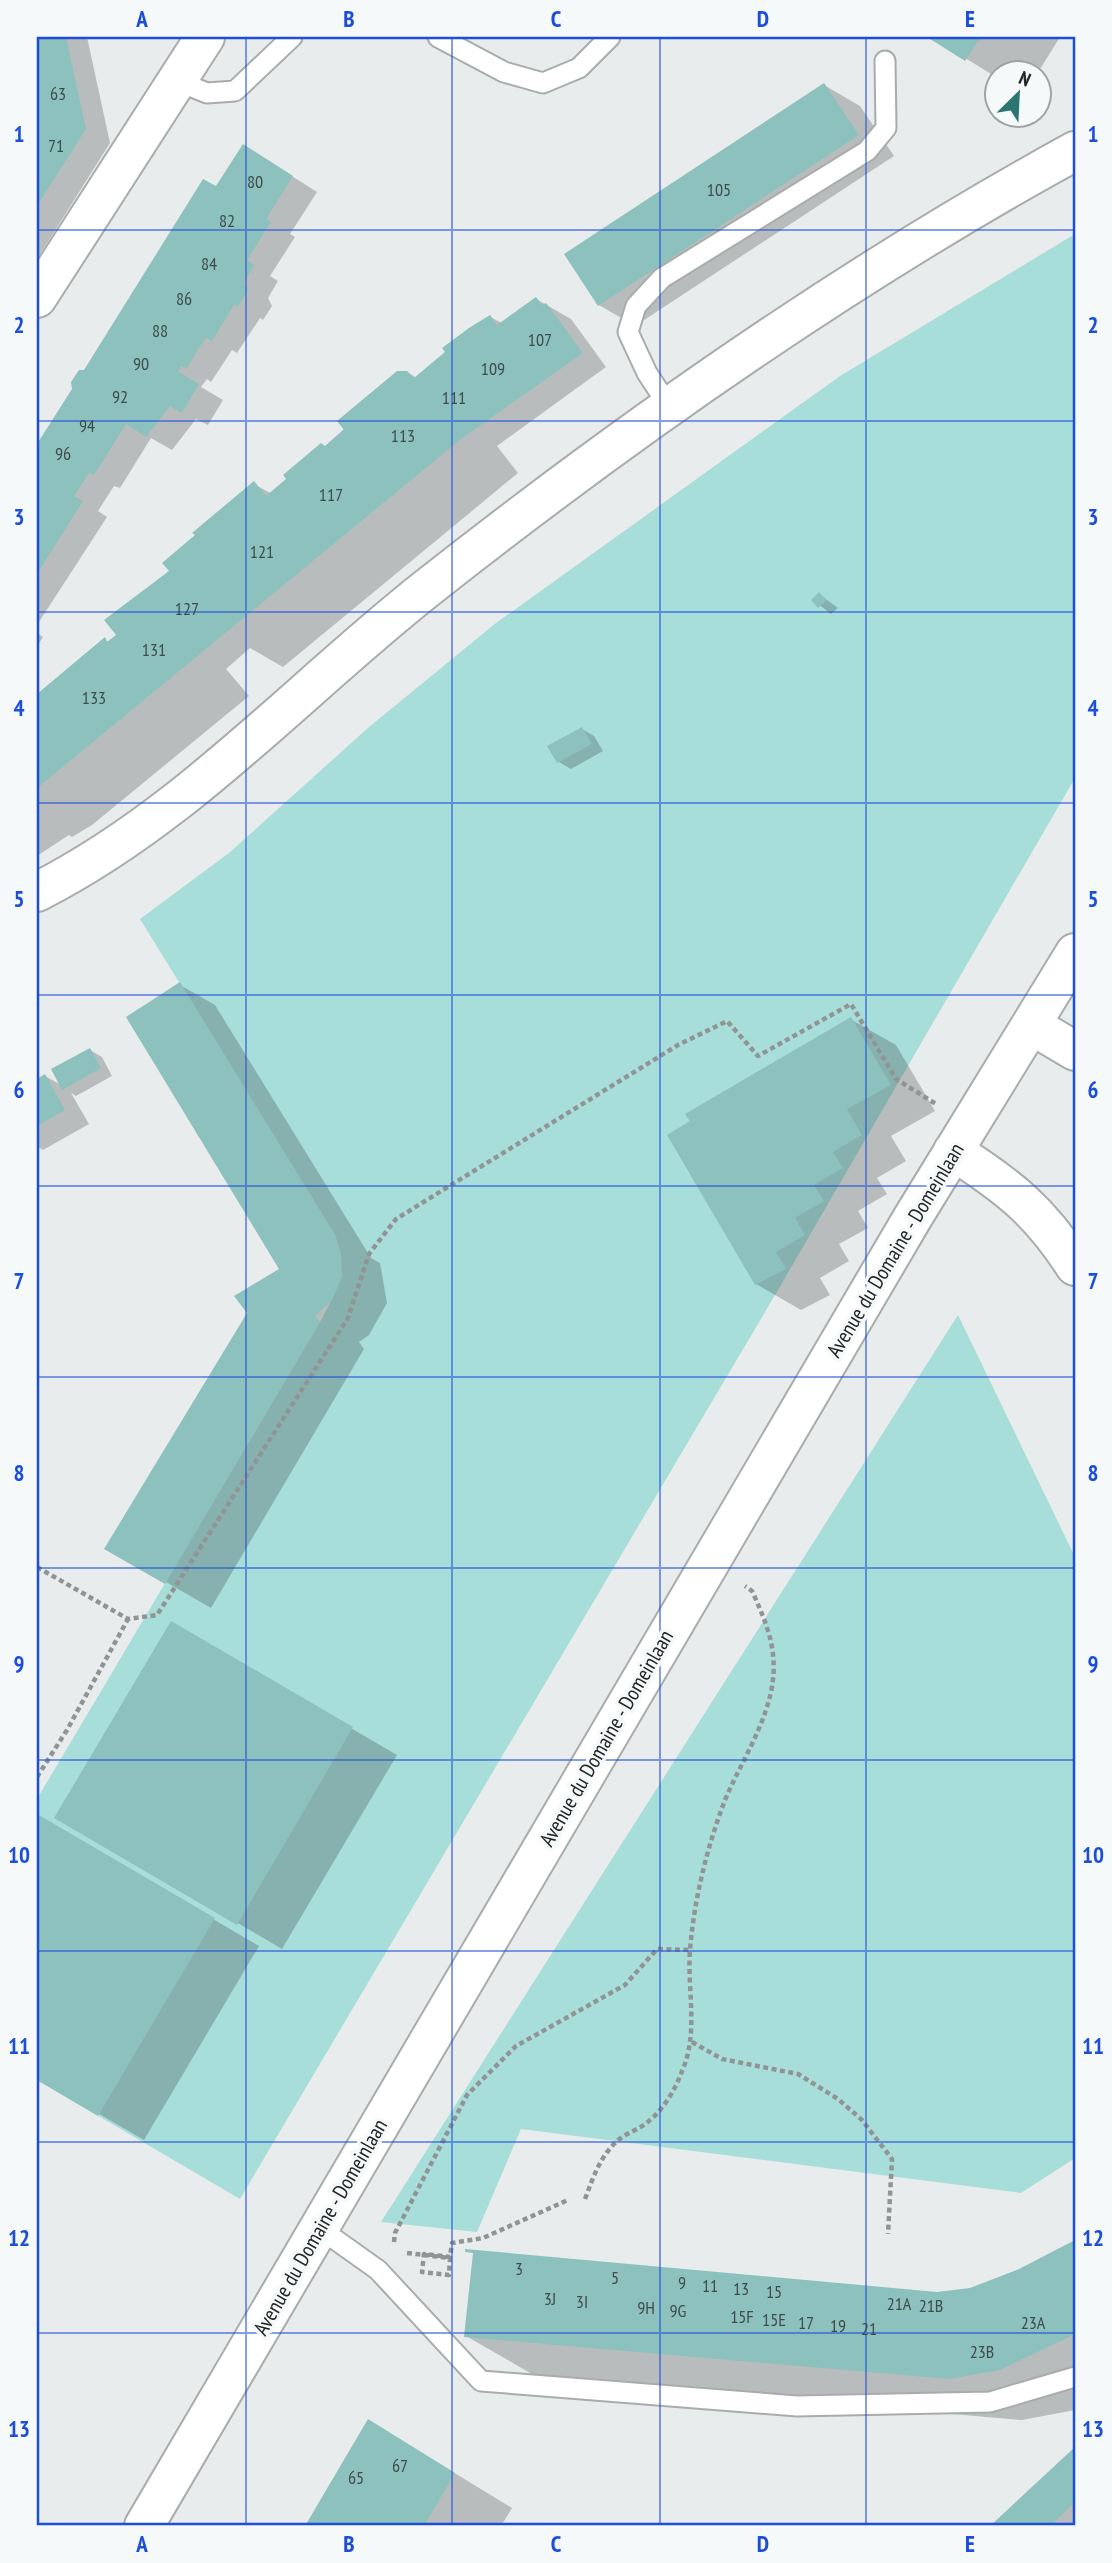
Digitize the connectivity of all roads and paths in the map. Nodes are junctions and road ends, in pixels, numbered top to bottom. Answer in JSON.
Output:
{"nodes":[{"id":1,"x":292,"y":37,"type":"edge"},
{"id":2,"x":439,"y":37,"type":"edge"},
{"id":3,"x":610,"y":37,"type":"edge"},
{"id":4,"x":464,"y":42,"type":"edge"},
{"id":5,"x":187,"y":52,"type":"edge"},
{"id":6,"x":885,"y":61,"type":"dead end"},
{"id":7,"x":1075,"y":151,"type":"edge"},
{"id":8,"x":37,"y":298,"type":"edge"},
{"id":9,"x":670,"y":408,"type":"junction"},
{"id":10,"x":37,"y":892,"type":"edge"},
{"id":11,"x":1075,"y":953,"type":"edge"},
{"id":12,"x":1031,"y":1025,"type":"junction"},
{"id":13,"x":1075,"y":1051,"type":"edge"},
{"id":14,"x":961,"y":1138,"type":"junction"},
{"id":15,"x":1075,"y":1266,"type":"edge"},
{"id":16,"x":37,"y":1567,"type":"edge"},
{"id":17,"x":743,"y":1585,"type":"dead end"},
{"id":18,"x":128,"y":1619,"type":"junction"},
{"id":19,"x":37,"y":1777,"type":"edge"},
{"id":20,"x":690,"y":1950,"type":"junction"},
{"id":21,"x":692,"y":2042,"type":"junction"},
{"id":22,"x":585,"y":2199,"type":"dead end"},
{"id":23,"x":568,"y":2200,"type":"dead end"},
{"id":24,"x":319,"y":2228,"type":"junction"},
{"id":25,"x":888,"y":2234,"type":"dead end"},
{"id":26,"x":392,"y":2252,"type":"dead end"},
{"id":27,"x":423,"y":2255,"type":"dead end"},
{"id":28,"x":1075,"y":2377,"type":"edge"},
{"id":29,"x":144,"y":2526,"type":"edge"}],
"edges":[{"from":1,"to":5,"type":"lane"},
{"from":2,"to":4,"type":"lane"},
{"from":3,"to":4,"type":"lane"},
{"from":5,"to":8,"type":"street"},
{"from":6,"to":9,"type":"lane"},
{"from":7,"to":9,"type":"street"},
{"from":9,"to":10,"type":"street"},
{"from":11,"to":12,"type":"street","name":"Avenue du Domaine - Domeinlaan"},
{"from":12,"to":13,"type":"street"},
{"from":12,"to":14,"type":"street","name":"Avenue du Domaine - Domeinlaan"},
{"from":14,"to":15,"type":"street"},
{"from":14,"to":18,"type":"path"},
{"from":14,"to":24,"type":"street","name":"Avenue du Domaine - Domeinlaan"},
{"from":16,"to":18,"type":"path"},
{"from":17,"to":20,"type":"path"},
{"from":18,"to":19,"type":"path"},
{"from":20,"to":21,"type":"path"},
{"from":20,"to":26,"type":"path"},
{"from":21,"to":22,"type":"path"},
{"from":21,"to":25,"type":"path"},
{"from":23,"to":27,"type":"path"},
{"from":24,"to":28,"type":"lane"},
{"from":24,"to":29,"type":"street","name":"Avenue du Domaine - Domeinlaan"}]}
